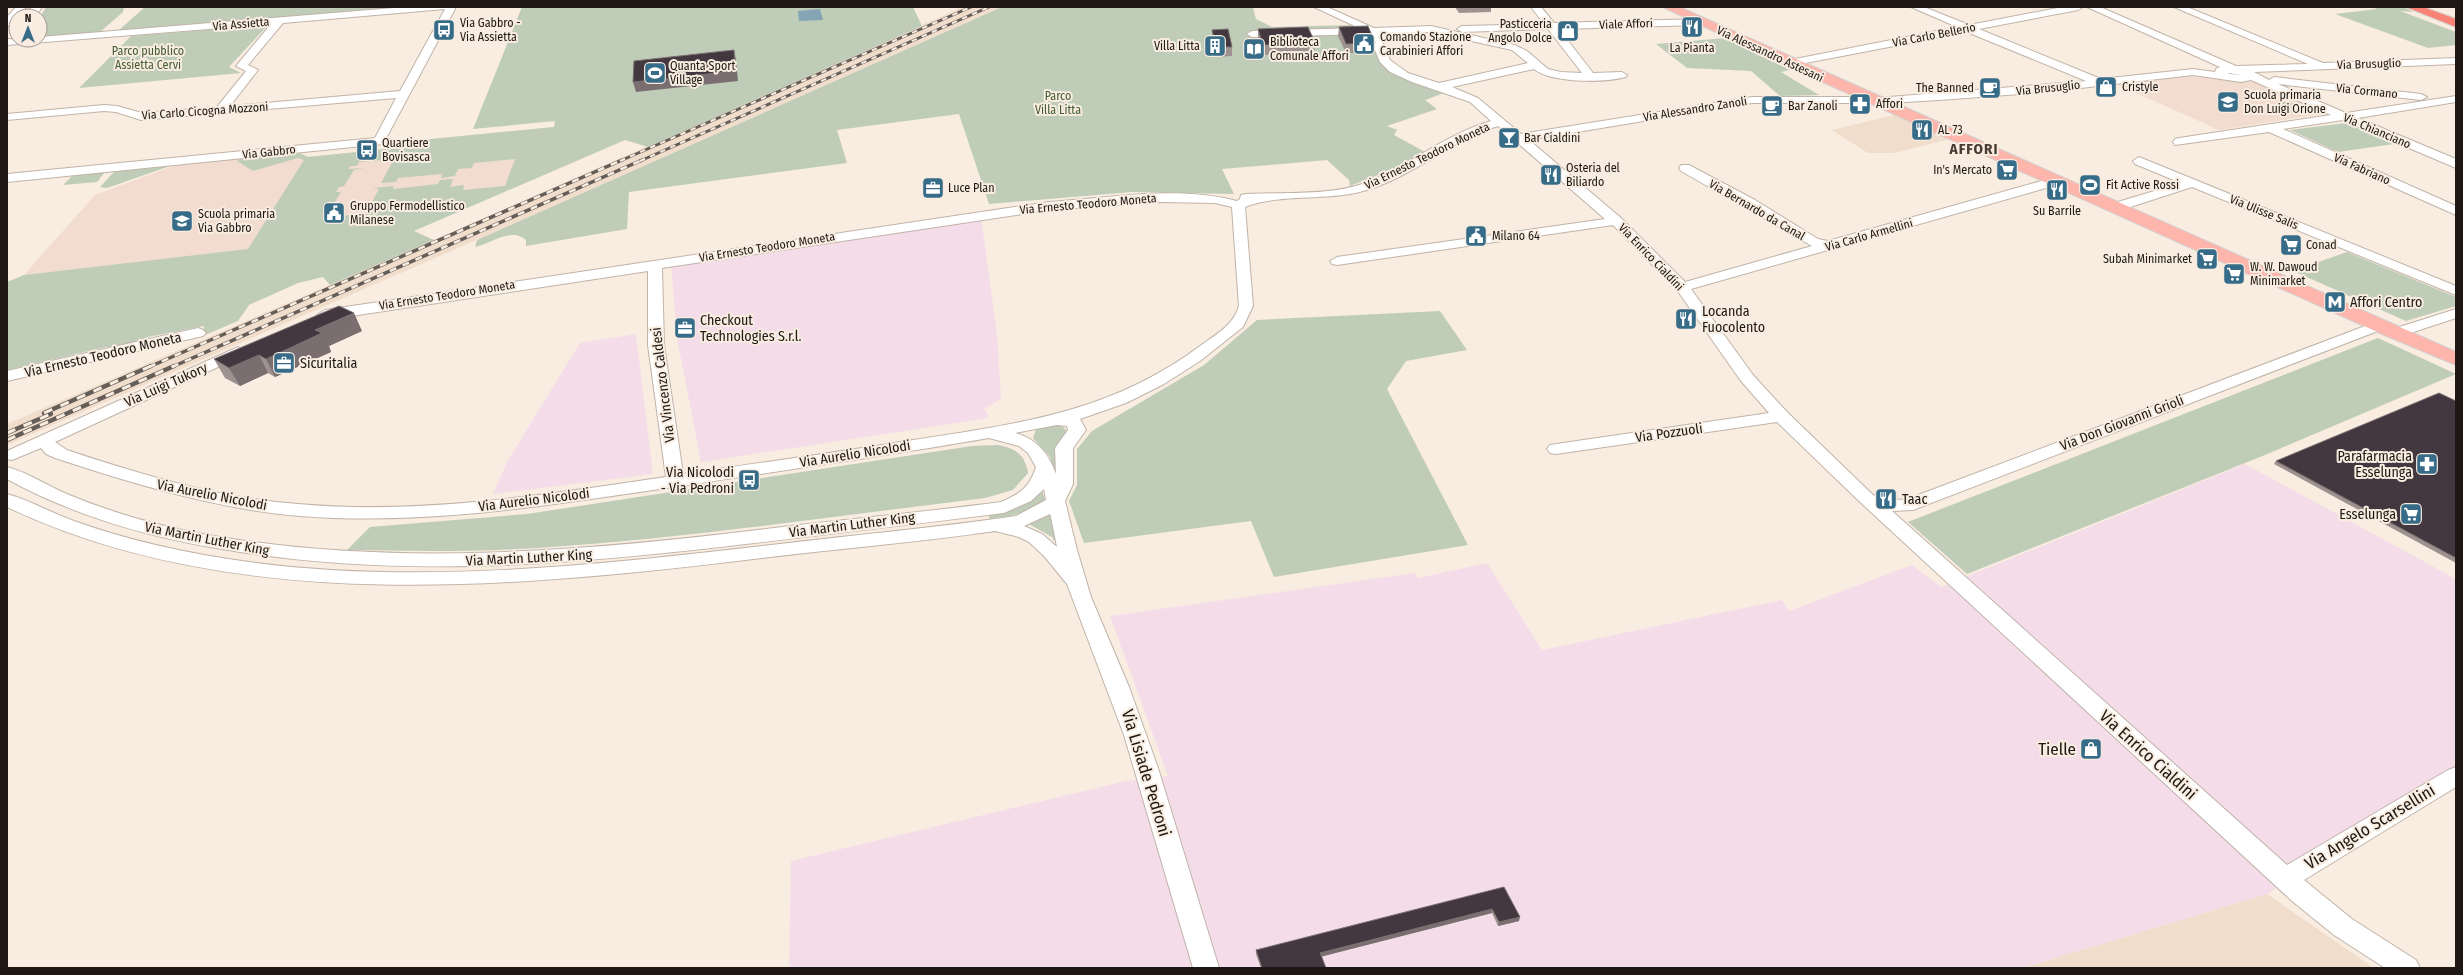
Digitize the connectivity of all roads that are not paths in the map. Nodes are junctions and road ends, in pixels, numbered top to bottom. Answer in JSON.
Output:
{"nodes":[{"id":1,"x":21,"y":7,"type":"edge"},
{"id":2,"x":442,"y":7,"type":"edge"},
{"id":3,"x":452,"y":7,"type":"edge"},
{"id":4,"x":1320,"y":7,"type":"edge"},
{"id":5,"x":1669,"y":7,"type":"edge"},
{"id":6,"x":1916,"y":7,"type":"edge"},
{"id":7,"x":2078,"y":7,"type":"edge"},
{"id":8,"x":2092,"y":7,"type":"edge"},
{"id":9,"x":2179,"y":7,"type":"edge"},
{"id":10,"x":2412,"y":7,"type":"edge"},
{"id":11,"x":2439,"y":7,"type":"edge"},
{"id":12,"x":1538,"y":11,"type":"edge"},
{"id":13,"x":2456,"y":13,"type":"edge"},
{"id":14,"x":279,"y":21,"type":"junction"},
{"id":15,"x":1700,"y":22,"type":"junction"},
{"id":16,"x":7,"y":23,"type":"edge"},
{"id":17,"x":2456,"y":23,"type":"edge"},
{"id":18,"x":1443,"y":25,"type":"dead end"},
{"id":19,"x":1548,"y":25,"type":"junction"},
{"id":20,"x":1968,"y":28,"type":"junction"},
{"id":21,"x":1372,"y":30,"type":"junction"},
{"id":22,"x":1431,"y":30,"type":"junction"},
{"id":23,"x":1252,"y":34,"type":"dead end"},
{"id":24,"x":48,"y":39,"type":"edge"},
{"id":25,"x":2456,"y":61,"type":"edge"},
{"id":26,"x":1790,"y":63,"type":"junction"},
{"id":27,"x":1536,"y":65,"type":"junction"},
{"id":28,"x":2322,"y":66,"type":"junction"},
{"id":29,"x":2235,"y":70,"type":"junction"},
{"id":30,"x":1622,"y":75,"type":"dead end"},
{"id":31,"x":1590,"y":76,"type":"junction"},
{"id":32,"x":2224,"y":76,"type":"junction"},
{"id":33,"x":2254,"y":78,"type":"junction"},
{"id":34,"x":2099,"y":82,"type":"junction"},
{"id":35,"x":1441,"y":87,"type":"junction"},
{"id":36,"x":405,"y":94,"type":"junction"},
{"id":37,"x":2455,"y":98,"type":"edge"},
{"id":38,"x":1871,"y":100,"type":"junction"},
{"id":39,"x":220,"y":111,"type":"junction"},
{"id":40,"x":2342,"y":116,"type":"junction"},
{"id":41,"x":7,"y":117,"type":"edge"},
{"id":42,"x":1500,"y":122,"type":"junction"},
{"id":43,"x":2268,"y":127,"type":"junction"},
{"id":44,"x":1521,"y":138,"type":"junction"},
{"id":45,"x":2179,"y":142,"type":"dead end"},
{"id":46,"x":2139,"y":161,"type":"dead end"},
{"id":47,"x":2456,"y":164,"type":"edge"},
{"id":48,"x":1685,"y":168,"type":"dead end"},
{"id":49,"x":7,"y":178,"type":"edge"},
{"id":50,"x":2056,"y":181,"type":"junction"},
{"id":51,"x":2193,"y":183,"type":"junction"},
{"id":52,"x":1258,"y":197,"type":"junction"},
{"id":53,"x":1215,"y":200,"type":"junction"},
{"id":54,"x":1238,"y":205,"type":"junction"},
{"id":55,"x":2116,"y":207,"type":"junction"},
{"id":56,"x":2456,"y":211,"type":"edge"},
{"id":57,"x":1616,"y":221,"type":"junction"},
{"id":58,"x":1831,"y":246,"type":"junction"},
{"id":59,"x":1337,"y":260,"type":"dead end"},
{"id":60,"x":655,"y":264,"type":"junction"},
{"id":61,"x":1682,"y":287,"type":"junction"},
{"id":62,"x":2456,"y":291,"type":"edge"},
{"id":63,"x":2456,"y":313,"type":"edge"},
{"id":64,"x":315,"y":318,"type":"edge"},
{"id":65,"x":2386,"y":330,"type":"junction"},
{"id":66,"x":198,"y":333,"type":"dead end"},
{"id":67,"x":253,"y":345,"type":"edge"},
{"id":68,"x":2456,"y":359,"type":"edge"},
{"id":69,"x":7,"y":376,"type":"edge"},
{"id":70,"x":1781,"y":416,"type":"junction"},
{"id":71,"x":1057,"y":420,"type":"junction"},
{"id":72,"x":1031,"y":425,"type":"junction"},
{"id":73,"x":984,"y":434,"type":"junction"},
{"id":74,"x":44,"y":440,"type":"junction"},
{"id":75,"x":1025,"y":441,"type":"junction"},
{"id":76,"x":1556,"y":449,"type":"dead end"},
{"id":77,"x":9,"y":464,"type":"edge"},
{"id":78,"x":1044,"y":468,"type":"junction"},
{"id":79,"x":675,"y":482,"type":"junction"},
{"id":80,"x":1865,"y":497,"type":"junction"},
{"id":81,"x":7,"y":500,"type":"edge"},
{"id":82,"x":1055,"y":503,"type":"junction"},
{"id":83,"x":1907,"y":506,"type":"junction"},
{"id":84,"x":987,"y":525,"type":"junction"},
{"id":85,"x":1900,"y":529,"type":"junction"},
{"id":86,"x":1075,"y":582,"type":"junction"},
{"id":87,"x":2456,"y":776,"type":"edge"},
{"id":88,"x":2285,"y":879,"type":"junction"},
{"id":89,"x":1206,"y":968,"type":"edge"},
{"id":90,"x":2407,"y":968,"type":"edge"}],
"edges":[{"from":1,"to":16,"type":"street"},
{"from":2,"to":14,"type":"street","name":"Via Assietta"},
{"from":3,"to":36,"type":"street","name":"Via Gabbro"},
{"from":4,"to":21,"type":"street"},
{"from":5,"to":15,"type":"main road","name":"Via Alessandro Astesani"},
{"from":6,"to":20,"type":"street"},
{"from":7,"to":20,"type":"street","name":"Via Carlo Bellerio"},
{"from":8,"to":29,"type":"street"},
{"from":9,"to":28,"type":"street"},
{"from":10,"to":17,"type":"highway"},
{"from":11,"to":13,"type":"highway"},
{"from":12,"to":19,"type":"street"},
{"from":14,"to":24,"type":"street","name":"Via Assietta"},
{"from":14,"to":39,"type":"street"},
{"from":15,"to":19,"type":"street","name":"Viale Affori"},
{"from":15,"to":26,"type":"main road","name":"Via Alessandro Astesani"},
{"from":18,"to":22,"type":"street"},
{"from":19,"to":22,"type":"street","name":"Viale Affori"},
{"from":19,"to":31,"type":"street"},
{"from":20,"to":26,"type":"street","name":"Via Carlo Bellerio"},
{"from":20,"to":34,"type":"street"},
{"from":21,"to":22,"type":"street"},
{"from":21,"to":23,"type":"street"},
{"from":21,"to":35,"type":"street","name":"Via Enrico Cialdini"},
{"from":22,"to":27,"type":"street"},
{"from":25,"to":28,"type":"street","name":"Via Brusuglio"},
{"from":26,"to":38,"type":"main road","name":"Via Alessandro Astesani"},
{"from":27,"to":31,"type":"street"},
{"from":27,"to":35,"type":"street"},
{"from":28,"to":29,"type":"street","name":"Via Brusuglio"},
{"from":29,"to":32,"type":"street","name":"Via Brusuglio"},
{"from":29,"to":33,"type":"street"},
{"from":30,"to":31,"type":"street"},
{"from":32,"to":33,"type":"street","name":"Via Brusuglio"},
{"from":32,"to":34,"type":"street","name":"Via Brusuglio"},
{"from":33,"to":37,"type":"street","name":"Via Cormano"},
{"from":33,"to":40,"type":"street","name":"Via Chianciano"},
{"from":34,"to":38,"type":"street","name":"Via Brusuglio"},
{"from":35,"to":42,"type":"street","name":"Via Enrico Cialdini"},
{"from":36,"to":39,"type":"street","name":"Via Carlo Cicogna Mozzoni"},
{"from":36,"to":49,"type":"street","name":"Via Gabbro"},
{"from":37,"to":40,"type":"street"},
{"from":38,"to":44,"type":"street","name":"Via Alessandro Zanoli"},
{"from":38,"to":50,"type":"main road","name":"Via Alessandro Astesani"},
{"from":39,"to":41,"type":"street","name":"Via Carlo Cicogna Mozzoni"},
{"from":40,"to":43,"type":"street"},
{"from":40,"to":47,"type":"street","name":"Via Chianciano"},
{"from":42,"to":44,"type":"street","name":"Via Enrico Cialdini"},
{"from":42,"to":52,"type":"street","name":"Via Ernesto Teodoro Moneta"},
{"from":43,"to":45,"type":"street"},
{"from":43,"to":56,"type":"street","name":"Via Fabriano"},
{"from":44,"to":57,"type":"street","name":"Via Enrico Cialdini"},
{"from":46,"to":51,"type":"street","name":"Via Ulisse Salis"},
{"from":48,"to":58,"type":"street","name":"Via Bernardo da Canal"},
{"from":50,"to":55,"type":"main road","name":"Via Alessandro Astesani"},
{"from":50,"to":58,"type":"street","name":"Via Carlo Armellini"},
{"from":51,"to":55,"type":"street"},
{"from":51,"to":62,"type":"street","name":"Via Ulisse Salis"},
{"from":52,"to":53,"type":"street","name":"Via Ernesto Teodoro Moneta"},
{"from":52,"to":54,"type":"street","name":"Via Ernesto Teodoro Moneta"},
{"from":53,"to":54,"type":"street","name":"Via Ernesto Teodoro Moneta"},
{"from":53,"to":60,"type":"street","name":"Via Ernesto Teodoro Moneta"},
{"from":54,"to":71,"type":"street"},
{"from":55,"to":65,"type":"main road","name":"Via Alessandro Astesani"},
{"from":57,"to":59,"type":"street"},
{"from":57,"to":61,"type":"street","name":"Via Enrico Cialdini"},
{"from":58,"to":61,"type":"street","name":"Via Carlo Armellini"},
{"from":60,"to":64,"type":"street","name":"Via Ernesto Teodoro Moneta"},
{"from":60,"to":79,"type":"street","name":"Via Vincenzo Caldesi"},
{"from":61,"to":70,"type":"street","name":"Via Enrico Cialdini"},
{"from":63,"to":65,"type":"street","name":"Via Don Giovanni Grioli"},
{"from":65,"to":68,"type":"main road","name":"Via Alessandro Astesani"},
{"from":65,"to":83,"type":"street","name":"Via Don Giovanni Grioli"},
{"from":66,"to":69,"type":"street","name":"Via Ernesto Teodoro Moneta"},
{"from":67,"to":74,"type":"street","name":"Via Luigi Tukory"},
{"from":70,"to":76,"type":"street","name":"Via Pozzuoli"},
{"from":70,"to":80,"type":"street","name":"Via Enrico Cialdini"},
{"from":71,"to":72,"type":"street"},
{"from":71,"to":82,"type":"street"},
{"from":72,"to":73,"type":"street","name":"Via Aurelio Nicolodi"},
{"from":72,"to":75,"type":"street"},
{"from":73,"to":75,"type":"street"},
{"from":73,"to":79,"type":"street","name":"Via Aurelio Nicolodi"},
{"from":74,"to":77,"type":"street","name":"Via Luigi Tukory"},
{"from":74,"to":79,"type":"street","name":"Via Aurelio Nicolodi"},
{"from":75,"to":78,"type":"street"},
{"from":77,"to":78,"type":"street","name":"Via Martin Luther King"},
{"from":78,"to":82,"type":"street","name":"Via Lisiade Pedroni"},
{"from":80,"to":83,"type":"street","name":"Via Don Giovanni Grioli"},
{"from":80,"to":85,"type":"street","name":"Via Enrico Cialdini"},
{"from":81,"to":84,"type":"street","name":"Via Martin Luther King"},
{"from":82,"to":84,"type":"street","name":"Via Martin Luther King"},
{"from":82,"to":86,"type":"street","name":"Via Lisiade Pedroni"},
{"from":83,"to":85,"type":"street"},
{"from":84,"to":86,"type":"street","name":"Via Lisiade Pedroni"},
{"from":85,"to":88,"type":"street","name":"Via Enrico Cialdini"},
{"from":86,"to":89,"type":"street","name":"Via Lisiade Pedroni"},
{"from":87,"to":88,"type":"street","name":"Via Angelo Scarsellini"},
{"from":88,"to":90,"type":"street","name":"Via Enrico Cialdini"}]}
